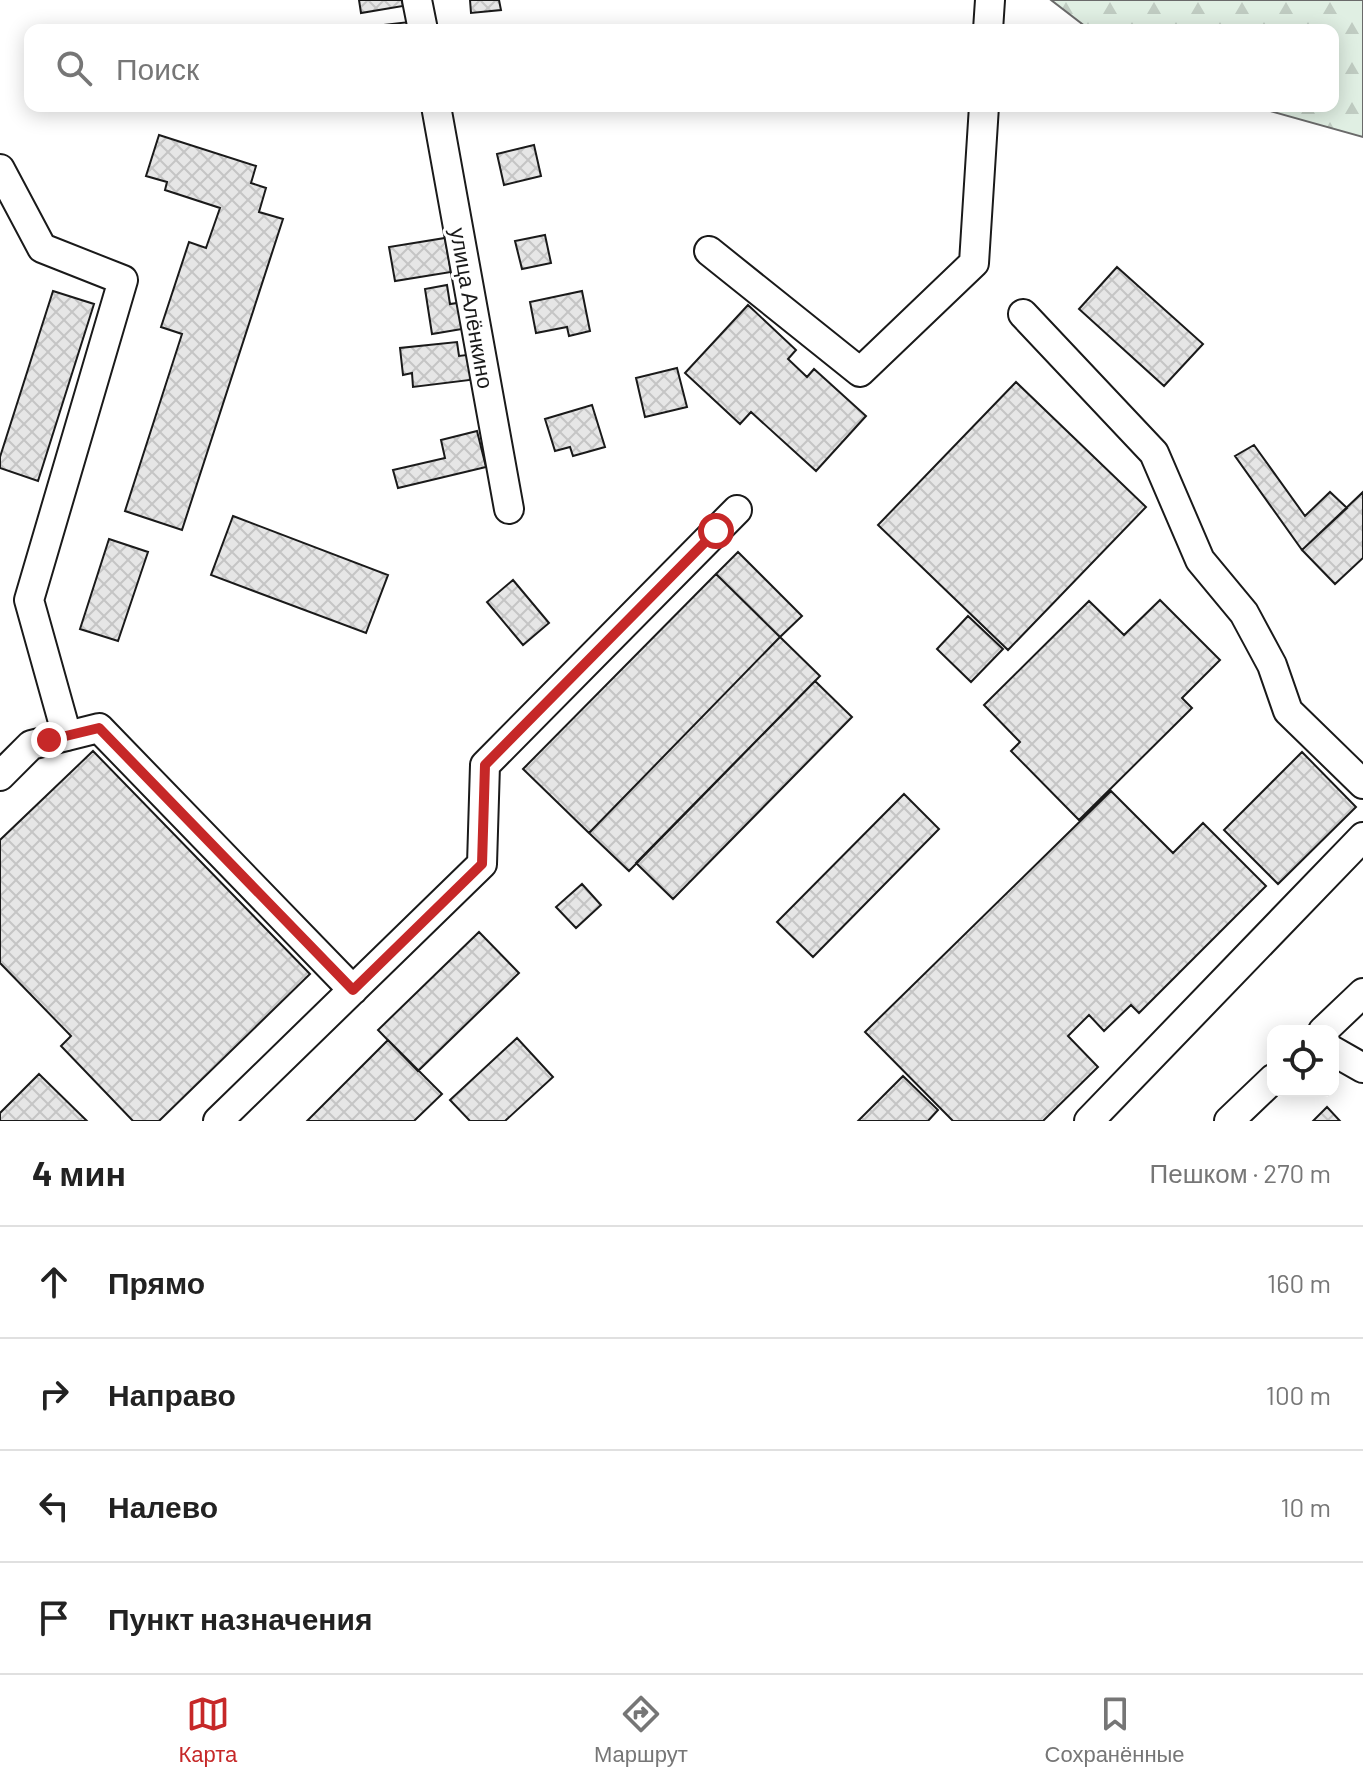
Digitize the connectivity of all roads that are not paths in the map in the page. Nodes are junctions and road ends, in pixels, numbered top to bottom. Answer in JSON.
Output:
{"nodes":[{"id":1,"x":417,"y":0,"type":"edge"},
{"id":2,"x":990,"y":0,"type":"edge"},
{"id":3,"x":422,"y":24,"type":"edge"},
{"id":4,"x":988,"y":24,"type":"edge"},
{"id":5,"x":437,"y":112,"type":"edge"},
{"id":6,"x":984,"y":112,"type":"edge"},
{"id":7,"x":0,"y":169,"type":"edge"},
{"id":8,"x":709,"y":251,"type":"dead end"},
{"id":9,"x":1023,"y":314,"type":"dead end"},
{"id":10,"x":509,"y":509,"type":"dead end"},
{"id":11,"x":737,"y":510,"type":"dead end"},
{"id":12,"x":67,"y":736,"type":"junction"},
{"id":13,"x":0,"y":776,"type":"edge"},
{"id":14,"x":1363,"y":784,"type":"edge"},
{"id":15,"x":1363,"y":837,"type":"edge"},
{"id":16,"x":353,"y":990,"type":"junction"},
{"id":17,"x":1363,"y":993,"type":"edge"},
{"id":18,"x":1329,"y":1025,"type":"edge"},
{"id":19,"x":1339,"y":1054,"type":"edge"},
{"id":20,"x":1363,"y":1068,"type":"edge"},
{"id":21,"x":1267,"y":1085,"type":"edge"},
{"id":22,"x":218,"y":1121,"type":"edge"},
{"id":23,"x":1089,"y":1121,"type":"edge"},
{"id":24,"x":1229,"y":1121,"type":"edge"}],
"edges":[{"from":1,"to":3,"type":"street"},
{"from":2,"to":4,"type":"street"},
{"from":5,"to":10,"type":"street","name":"улица Алёнкино"},
{"from":6,"to":8,"type":"street"},
{"from":7,"to":12,"type":"street"},
{"from":9,"to":14,"type":"street"},
{"from":11,"to":16,"type":"street"},
{"from":12,"to":13,"type":"street"},
{"from":12,"to":16,"type":"street"},
{"from":15,"to":23,"type":"street"},
{"from":16,"to":22,"type":"street"},
{"from":17,"to":18,"type":"street"},
{"from":19,"to":20,"type":"street"},
{"from":21,"to":24,"type":"street"}]}
